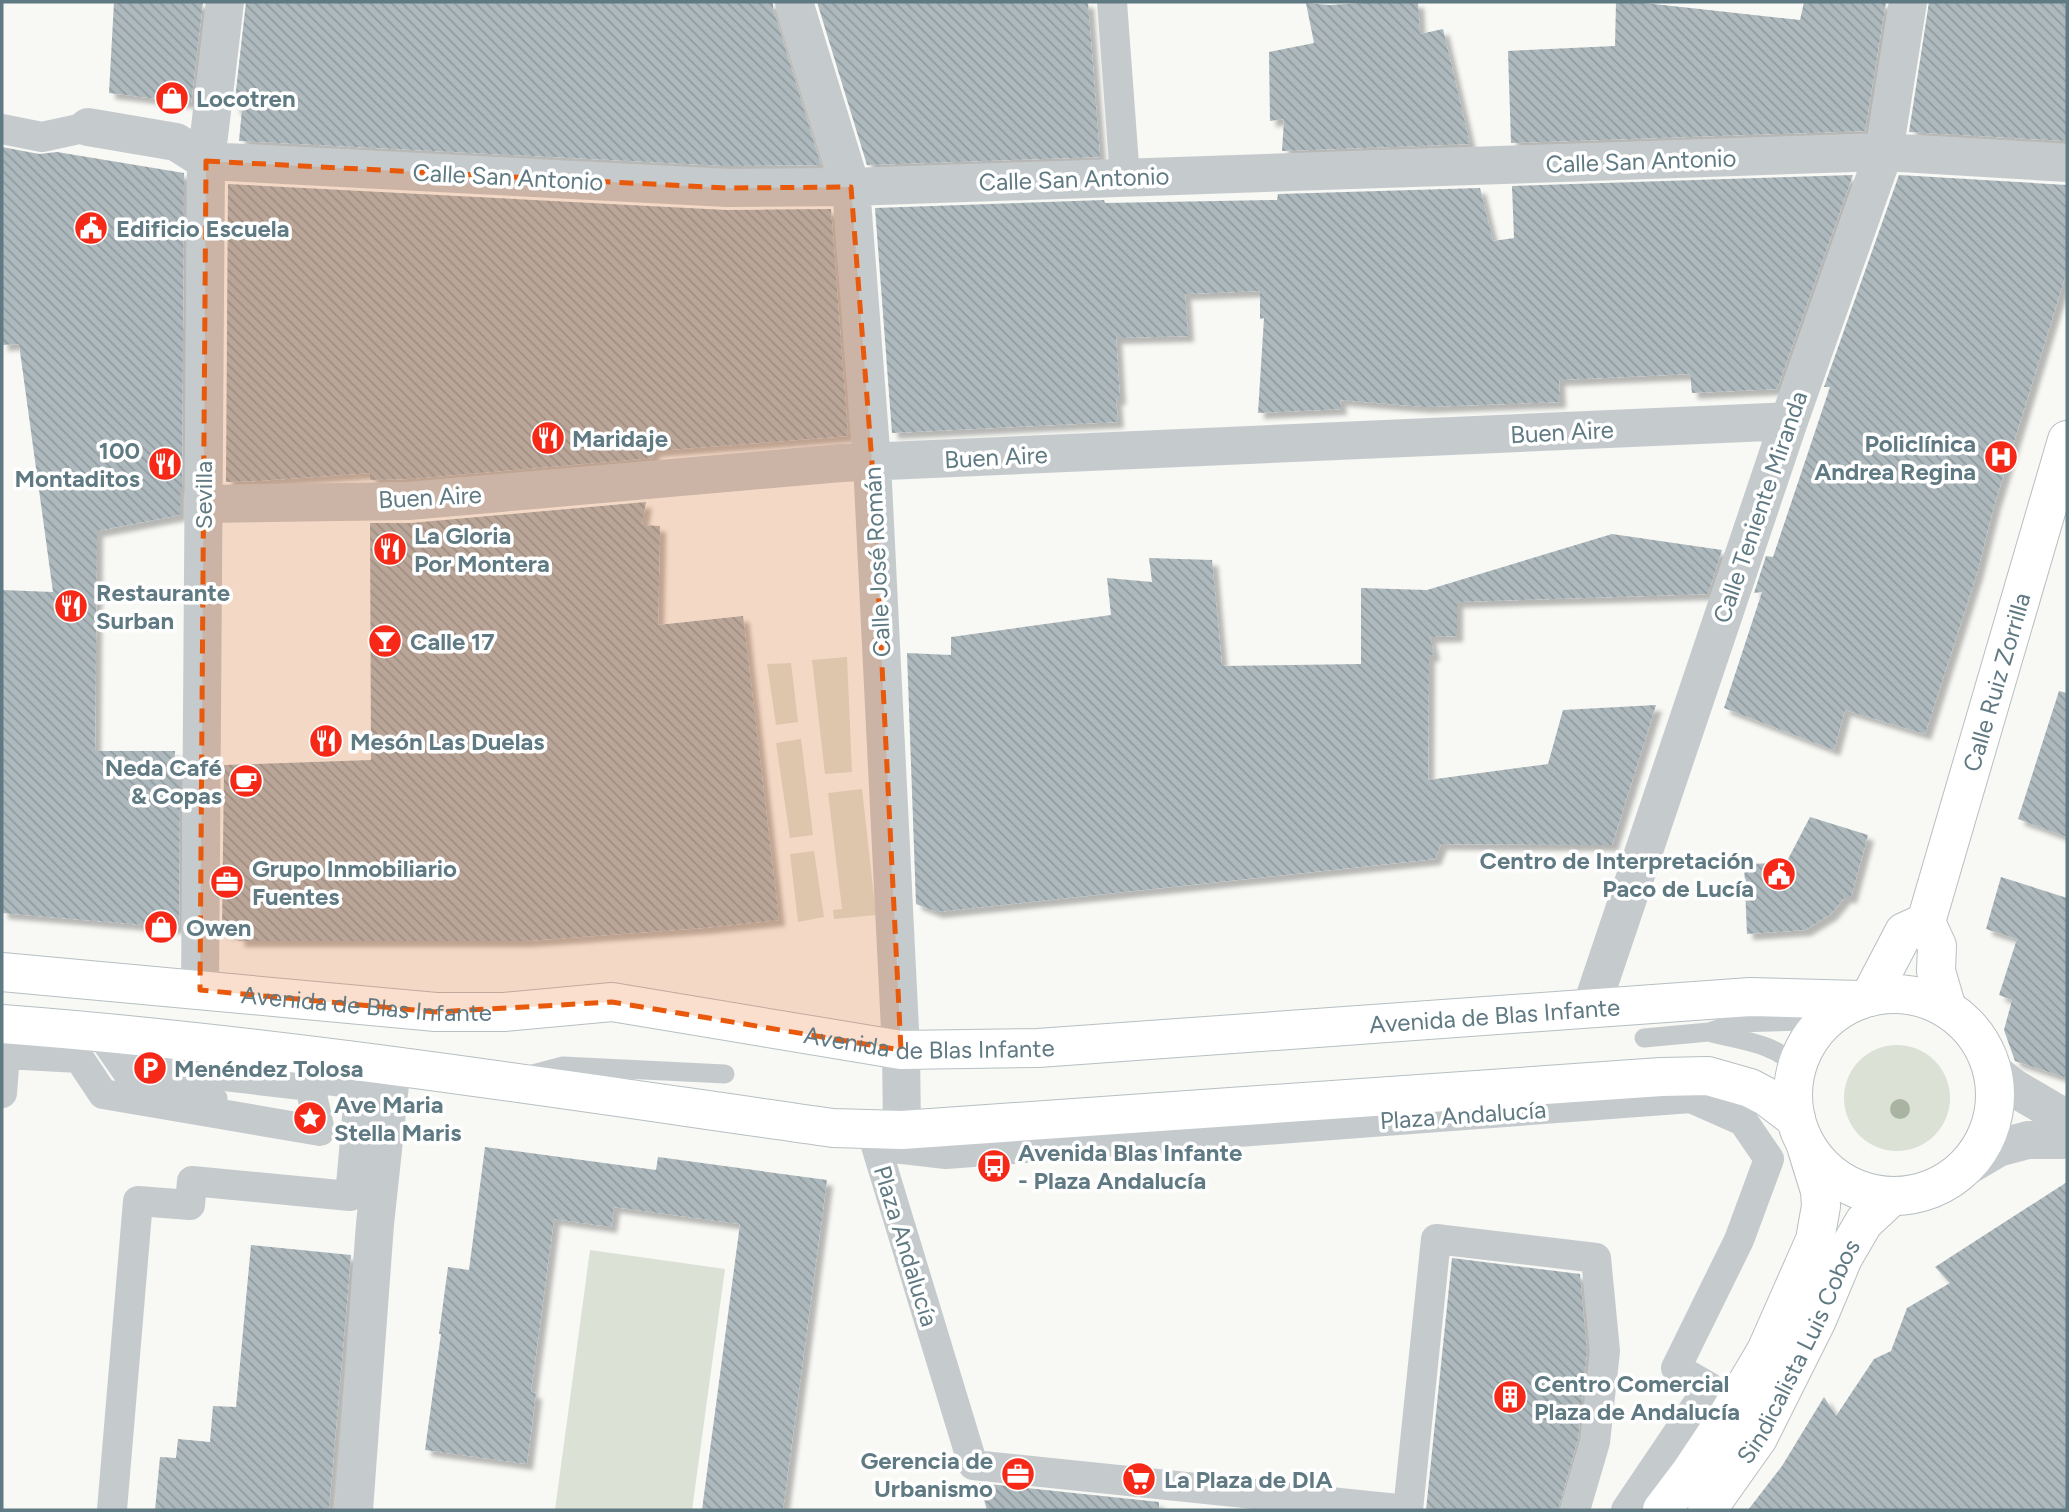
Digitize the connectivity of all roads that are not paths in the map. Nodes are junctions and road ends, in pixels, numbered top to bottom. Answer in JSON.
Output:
{"nodes":[{"id":1,"x":225,"y":2,"type":"edge"},
{"id":2,"x":794,"y":2,"type":"edge"},
{"id":3,"x":1112,"y":2,"type":"edge"},
{"id":4,"x":1908,"y":2,"type":"edge"},
{"id":5,"x":88,"y":127,"type":"joint"},
{"id":6,"x":2,"y":128,"type":"edge"},
{"id":7,"x":1884,"y":152,"type":"junction"},
{"id":8,"x":206,"y":161,"type":"junction"},
{"id":9,"x":2067,"y":163,"type":"edge"},
{"id":10,"x":1125,"y":178,"type":"junction"},
{"id":11,"x":851,"y":187,"type":"junction"},
{"id":12,"x":1789,"y":421,"type":"junction"},
{"id":13,"x":2067,"y":440,"type":"edge"},
{"id":14,"x":872,"y":463,"type":"junction"},
{"id":15,"x":203,"y":504,"type":"junction"},
{"id":16,"x":1926,"y":922,"type":"junction"},
{"id":17,"x":2,"y":972,"type":"edge"},
{"id":18,"x":200,"y":990,"type":"junction"},
{"id":19,"x":1859,"y":1001,"type":"junction"},
{"id":20,"x":1591,"y":1008,"type":"junction"},
{"id":21,"x":1947,"y":1009,"type":"junction"},
{"id":22,"x":2,"y":1024,"type":"edge"},
{"id":23,"x":92,"y":1031,"type":"junction"},
{"id":24,"x":1709,"y":1032,"type":"junction"},
{"id":25,"x":1644,"y":1038,"type":"dead end"},
{"id":26,"x":901,"y":1050,"type":"junction"},
{"id":27,"x":393,"y":1066,"type":"junction"},
{"id":28,"x":1797,"y":1067,"type":"junction"},
{"id":29,"x":1992,"y":1071,"type":"junction"},
{"id":30,"x":725,"y":1074,"type":"dead end"},
{"id":31,"x":504,"y":1082,"type":"junction"},
{"id":32,"x":2,"y":1093,"type":"edge"},
{"id":33,"x":218,"y":1098,"type":"dead end"},
{"id":34,"x":2067,"y":1119,"type":"edge"},
{"id":35,"x":902,"y":1130,"type":"junction"},
{"id":36,"x":1800,"y":1131,"type":"junction"},
{"id":37,"x":2067,"y":1138,"type":"edge"},
{"id":38,"x":1964,"y":1168,"type":"junction"},
{"id":39,"x":1892,"y":1196,"type":"junction"},
{"id":40,"x":1352,"y":1507,"type":"edge"},
{"id":41,"x":113,"y":1510,"type":"edge"},
{"id":42,"x":354,"y":1510,"type":"edge"},
{"id":43,"x":1574,"y":1510,"type":"edge"},
{"id":44,"x":1626,"y":1510,"type":"edge"},
{"id":45,"x":1662,"y":1510,"type":"edge"},
{"id":46,"x":1706,"y":1510,"type":"edge"}],
"edges":[{"from":1,"to":8,"type":"street","name":"Sevilla"},
{"from":2,"to":11,"type":"street","name":"Calle José Román"},
{"from":3,"to":10,"type":"street"},
{"from":4,"to":7,"type":"street","name":"Calle Teniente Miranda"},
{"from":5,"to":6,"type":"street"},
{"from":5,"to":8,"type":"street","name":"Calle San Antonio"},
{"from":7,"to":9,"type":"street","name":"Calle San Antonio"},
{"from":7,"to":10,"type":"street","name":"Calle San Antonio"},
{"from":7,"to":12,"type":"street","name":"Calle Teniente Miranda"},
{"from":8,"to":11,"type":"street","name":"Calle San Antonio"},
{"from":8,"to":15,"type":"street","name":"Sevilla"},
{"from":10,"to":11,"type":"street","name":"Calle San Antonio"},
{"from":11,"to":14,"type":"street","name":"Calle José Román"},
{"from":12,"to":14,"type":"street","name":"Buen Aire"},
{"from":12,"to":20,"type":"street","name":"Calle Teniente Miranda"},
{"from":13,"to":16,"type":"main road","name":"Calle Ruiz Zorrilla"},
{"from":14,"to":15,"type":"street","name":"Buen Aire"},
{"from":14,"to":26,"type":"street","name":"Calle José Román"},
{"from":15,"to":18,"type":"street","name":"Sevilla"},
{"from":16,"to":19,"type":"main road"},
{"from":16,"to":21,"type":"main road"},
{"from":17,"to":18,"type":"main road","name":"Avenida de Blas Infante"},
{"from":18,"to":26,"type":"main road","name":"Avenida de Blas Infante"},
{"from":19,"to":20,"type":"main road","name":"Avenida de Blas Infante"},
{"from":19,"to":21,"type":"main road"},
{"from":19,"to":24,"type":"lane"},
{"from":19,"to":28,"type":"main road"},
{"from":20,"to":26,"type":"main road","name":"Avenida de Blas Infante"},
{"from":21,"to":29,"type":"main road"},
{"from":22,"to":23,"type":"main road"},
{"from":23,"to":27,"type":"main road"},
{"from":23,"to":33,"type":"lane"},
{"from":24,"to":25,"type":"lane"},
{"from":24,"to":28,"type":"lane"},
{"from":26,"to":35,"type":"street","name":"Calle José Román"},
{"from":27,"to":31,"type":"main road"},
{"from":27,"to":42,"type":"street"},
{"from":28,"to":36,"type":"main road"},
{"from":29,"to":34,"type":"street"},
{"from":29,"to":38,"type":"main road"},
{"from":30,"to":31,"type":"lane"},
{"from":31,"to":35,"type":"main road"},
{"from":32,"to":41,"type":"street"},
{"from":35,"to":36,"type":"main road"},
{"from":36,"to":39,"type":"main road"},
{"from":36,"to":45,"type":"main road","name":"Sindicalista Luis Cobos"},
{"from":37,"to":38,"type":"street"},
{"from":38,"to":39,"type":"main road"},
{"from":39,"to":46,"type":"main road","name":"Sindicalista Luis Cobos"},
{"from":40,"to":43,"type":"street","name":"Plaza Andalucía"},
{"from":40,"to":44,"type":"street","name":"Plaza Andalucía"}]}
